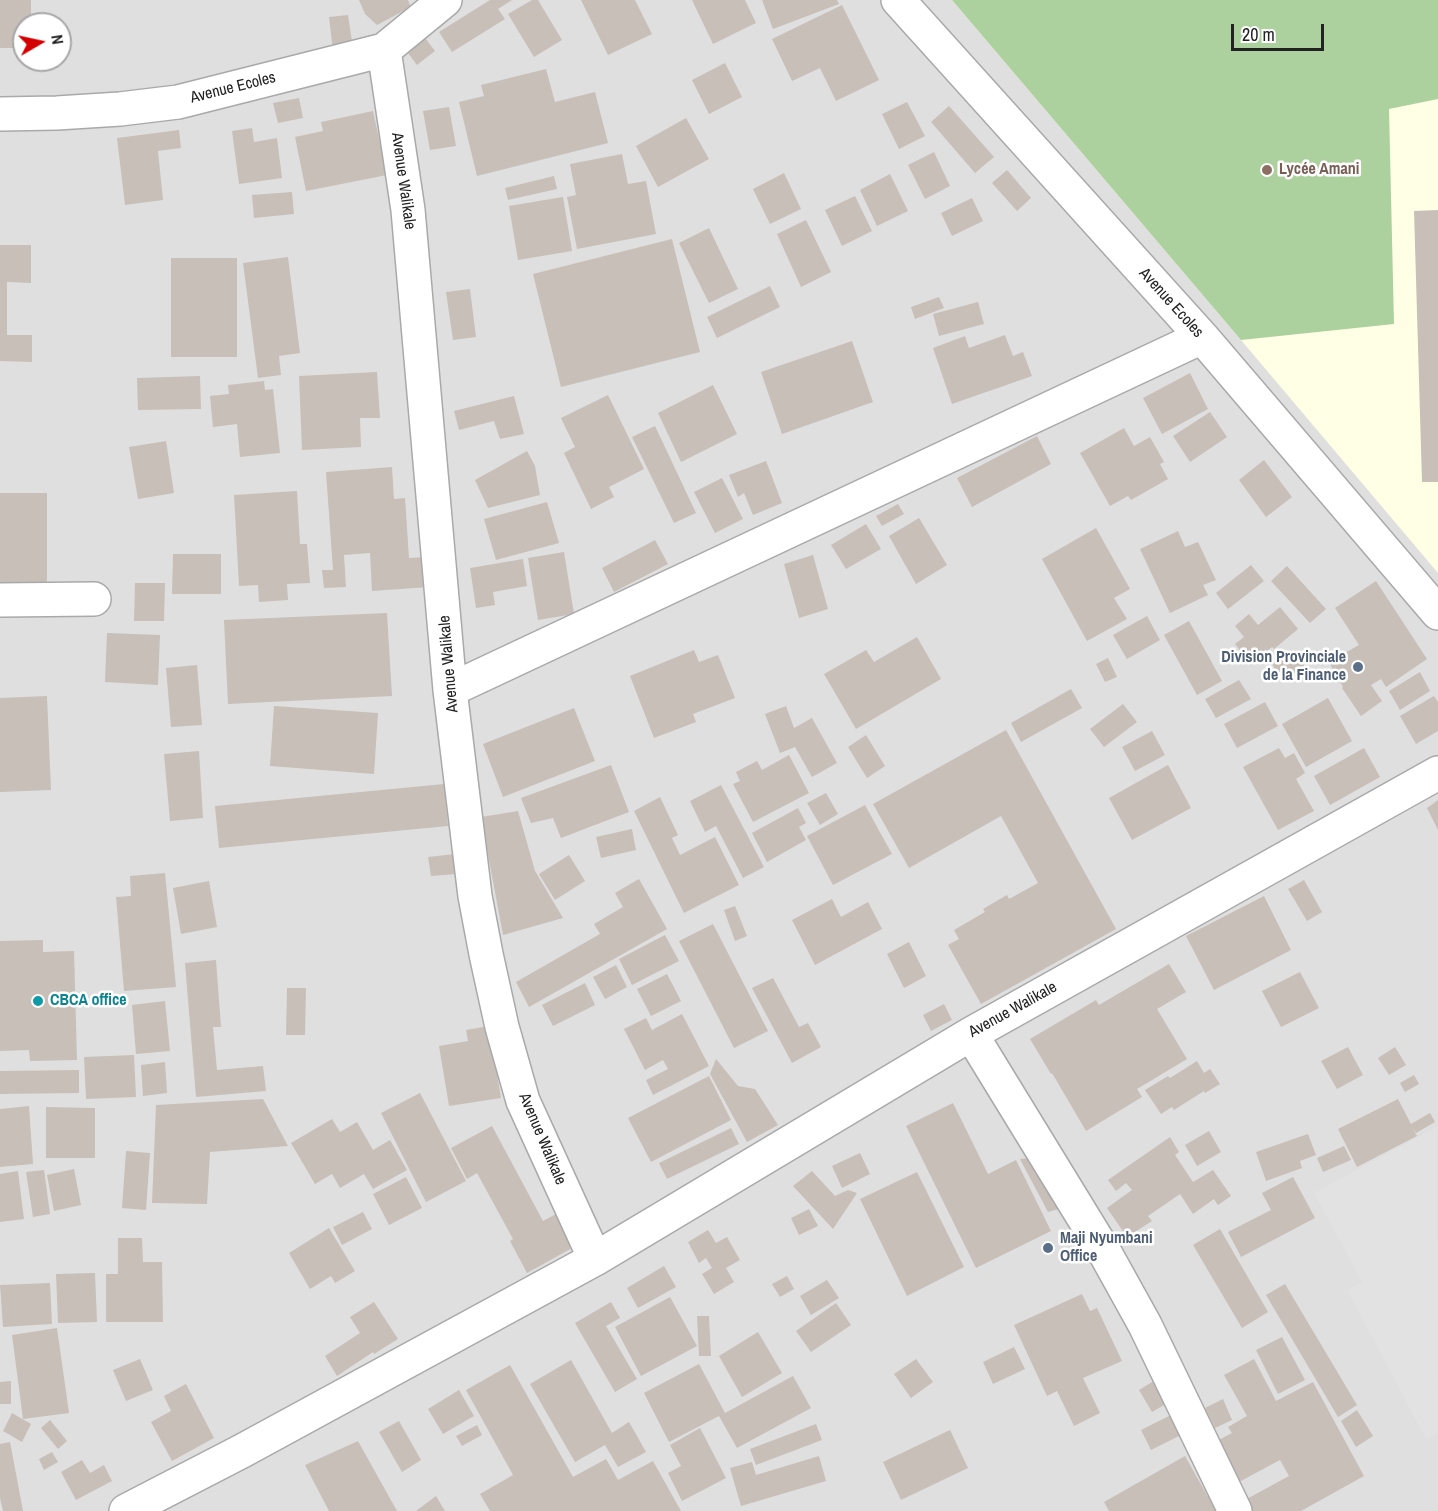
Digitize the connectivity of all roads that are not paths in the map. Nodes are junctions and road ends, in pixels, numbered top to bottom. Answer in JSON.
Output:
{"nodes":[{"id":1,"x":445,"y":0,"type":"edge"},
{"id":2,"x":898,"y":0,"type":"edge"},
{"id":3,"x":384,"y":50,"type":"junction"},
{"id":4,"x":0,"y":114,"type":"edge"},
{"id":5,"x":1202,"y":337,"type":"junction"},
{"id":6,"x":0,"y":600,"type":"edge"},
{"id":7,"x":94,"y":600,"type":"dead end"},
{"id":8,"x":1438,"y":613,"type":"edge"},
{"id":9,"x":450,"y":690,"type":"junction"},
{"id":10,"x":1438,"y":773,"type":"edge"},
{"id":11,"x":972,"y":1034,"type":"junction"},
{"id":12,"x":595,"y":1259,"type":"junction"},
{"id":13,"x":126,"y":1511,"type":"edge"},
{"id":14,"x":1234,"y":1511,"type":"edge"}],
"edges":[{"from":1,"to":3,"type":"street","name":"Avenue Ecoles"},
{"from":2,"to":5,"type":"street","name":"Avenue Ecoles"},
{"from":3,"to":4,"type":"street","name":"Avenue Ecoles"},
{"from":3,"to":9,"type":"street","name":"Avenue Walikale"},
{"from":5,"to":8,"type":"street","name":"Avenue Ecoles"},
{"from":5,"to":9,"type":"street"},
{"from":6,"to":7,"type":"street"},
{"from":9,"to":12,"type":"street","name":"Avenue Walikale"},
{"from":10,"to":11,"type":"street","name":"Avenue Walikale"},
{"from":11,"to":12,"type":"street","name":"Avenue Walikale"},
{"from":11,"to":14,"type":"street"},
{"from":12,"to":13,"type":"street","name":"Avenue Walikale"}]}
